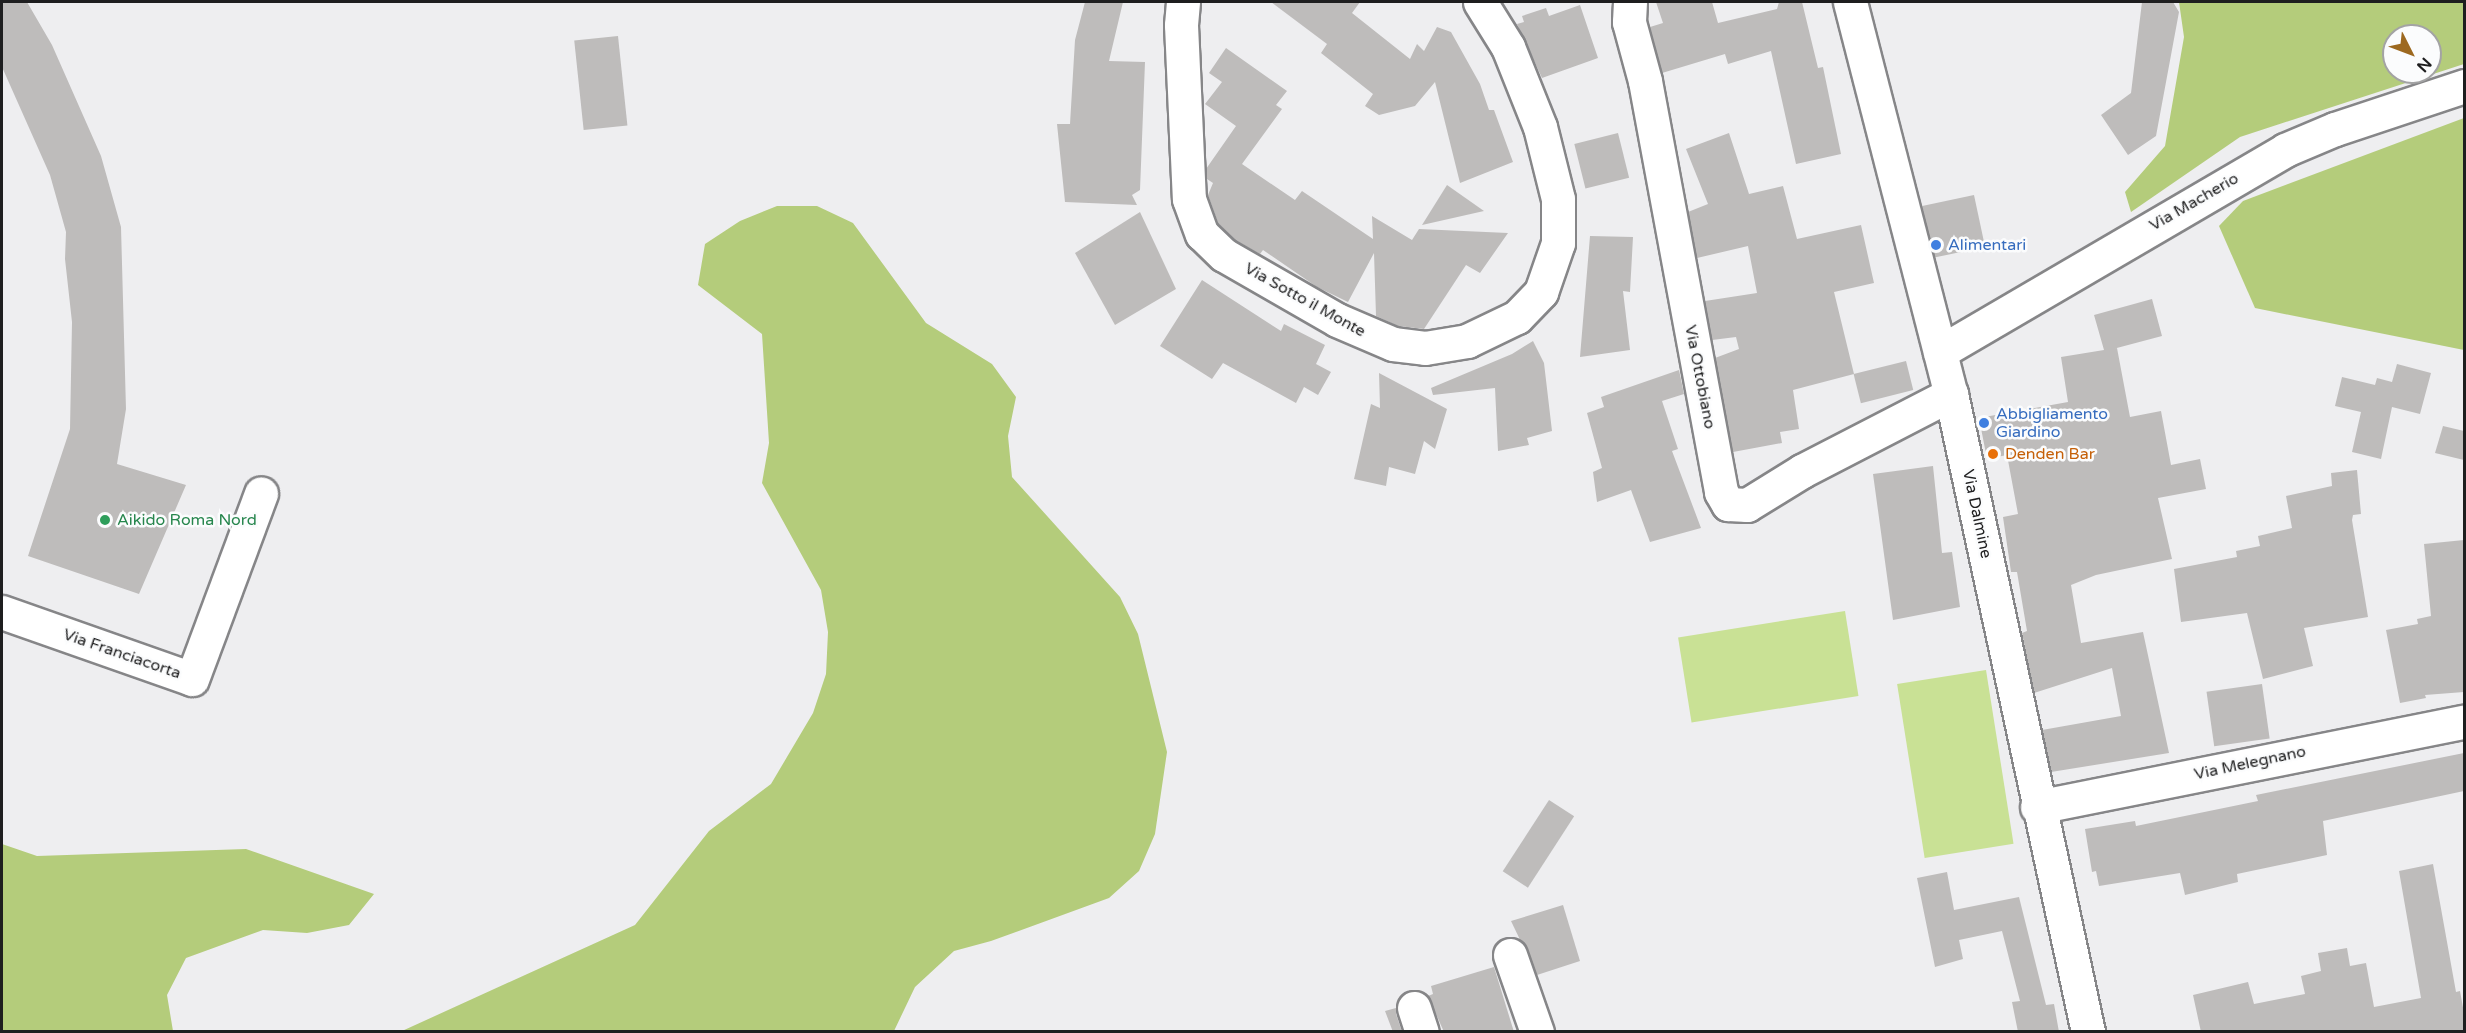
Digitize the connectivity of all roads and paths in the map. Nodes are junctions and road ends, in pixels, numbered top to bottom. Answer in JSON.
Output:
{"nodes":[{"id":1,"x":1183,"y":2,"type":"edge"},
{"id":2,"x":1480,"y":2,"type":"edge"},
{"id":3,"x":1630,"y":2,"type":"edge"},
{"id":4,"x":1850,"y":2,"type":"edge"},
{"id":5,"x":2464,"y":86,"type":"edge"},
{"id":6,"x":1940,"y":352,"type":"junction"},
{"id":7,"x":1951,"y":394,"type":"junction"},
{"id":8,"x":261,"y":493,"type":"dead end"},
{"id":9,"x":2,"y":612,"type":"edge"},
{"id":10,"x":2464,"y":722,"type":"edge"},
{"id":11,"x":2037,"y":807,"type":"junction"},
{"id":12,"x":1510,"y":955,"type":"dead end"},
{"id":13,"x":1537,"y":1032,"type":"edge"},
{"id":14,"x":2088,"y":1032,"type":"edge"}],
"edges":[{"from":1,"to":2,"type":"street","name":"Via Sotto il Monte"},
{"from":3,"to":7,"type":"street","name":"Via Ottobiano"},
{"from":4,"to":6,"type":"street","name":"Via Dalmine"},
{"from":5,"to":6,"type":"street","name":"Via Macherio"},
{"from":6,"to":7,"type":"street","name":"Via Dalmine"},
{"from":7,"to":11,"type":"street","name":"Via Dalmine"},
{"from":8,"to":9,"type":"street","name":"Via Franciacorta"},
{"from":10,"to":11,"type":"street","name":"Via Melegnano"},
{"from":11,"to":14,"type":"street","name":"Via Dalmine"},
{"from":12,"to":13,"type":"street"}]}
